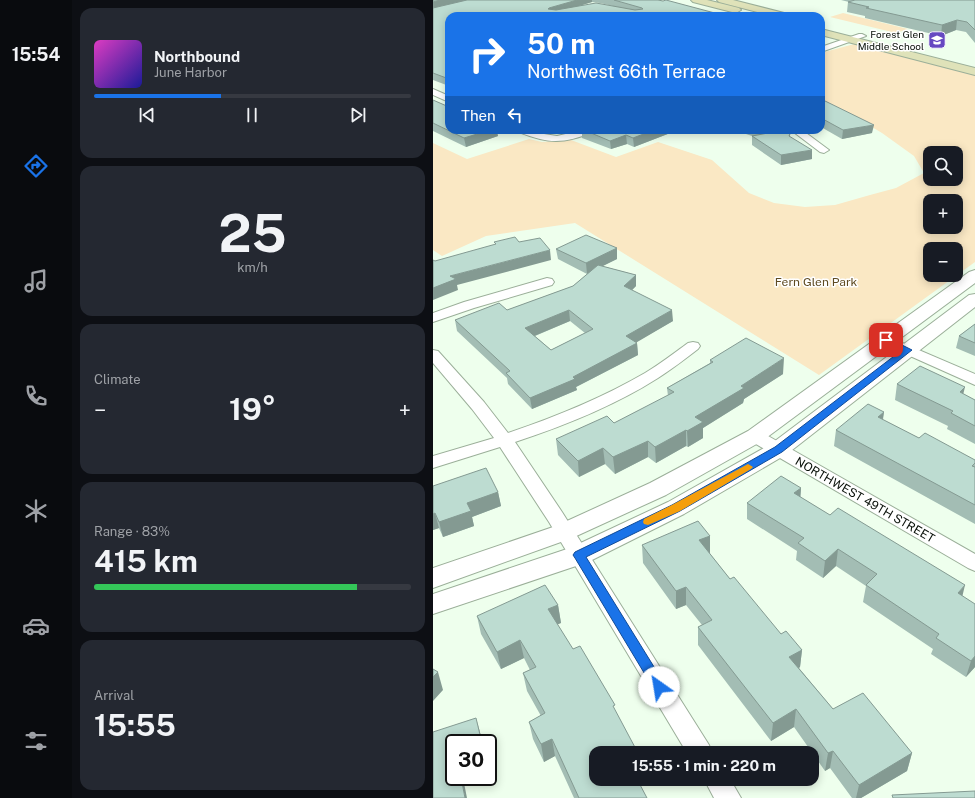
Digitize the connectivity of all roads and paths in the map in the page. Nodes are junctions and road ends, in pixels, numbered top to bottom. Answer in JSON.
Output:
{"nodes":[{"id":1,"x":696,"y":0,"type":"edge"},
{"id":2,"x":722,"y":0,"type":"edge"},
{"id":3,"x":742,"y":12,"type":"edge"},
{"id":4,"x":769,"y":12,"type":"edge"},
{"id":5,"x":825,"y":27,"type":"edge"},
{"id":6,"x":825,"y":33,"type":"edge"},
{"id":7,"x":852,"y":37,"type":"junction"},
{"id":8,"x":825,"y":43,"type":"edge"},
{"id":9,"x":825,"y":48,"type":"edge"},
{"id":10,"x":975,"y":64,"type":"edge"},
{"id":11,"x":975,"y":72,"type":"edge"},
{"id":12,"x":433,"y":92,"type":"edge"},
{"id":13,"x":445,"y":97,"type":"edge"},
{"id":14,"x":532,"y":134,"type":"edge"},
{"id":15,"x":580,"y":134,"type":"edge"},
{"id":16,"x":802,"y":134,"type":"edge"},
{"id":17,"x":824,"y":150,"type":"dead end"},
{"id":18,"x":975,"y":275,"type":"edge"},
{"id":19,"x":547,"y":282,"type":"dead end"},
{"id":20,"x":975,"y":300,"type":"edge"},
{"id":21,"x":433,"y":318,"type":"edge"},
{"id":22,"x":886,"y":340,"type":"junction"},
{"id":23,"x":693,"y":346,"type":"dead end"},
{"id":24,"x":908,"y":350,"type":"junction"},
{"id":25,"x":433,"y":354,"type":"edge"},
{"id":26,"x":975,"y":380,"type":"edge"},
{"id":27,"x":755,"y":436,"type":"junction"},
{"id":28,"x":506,"y":441,"type":"junction"},
{"id":29,"x":779,"y":449,"type":"junction"},
{"id":30,"x":433,"y":462,"type":"edge"},
{"id":31,"x":564,"y":532,"type":"junction"},
{"id":32,"x":579,"y":555,"type":"junction"},
{"id":33,"x":975,"y":563,"type":"edge"},
{"id":34,"x":433,"y":578,"type":"edge"},
{"id":35,"x":433,"y":604,"type":"edge"},
{"id":36,"x":696,"y":746,"type":"edge"},
{"id":37,"x":720,"y":786,"type":"edge"},
{"id":38,"x":728,"y":798,"type":"edge"}],
"edges":[{"from":1,"to":3,"type":"main road"},
{"from":2,"to":4,"type":"main road"},
{"from":5,"to":7,"type":"main road"},
{"from":6,"to":7,"type":"main road"},
{"from":7,"to":8,"type":"street"},
{"from":7,"to":9,"type":"street"},
{"from":7,"to":10,"type":"main road"},
{"from":7,"to":11,"type":"main road"},
{"from":12,"to":13,"type":"street"},
{"from":14,"to":15,"type":"street"},
{"from":16,"to":17,"type":"street"},
{"from":18,"to":22,"type":"street"},
{"from":19,"to":21,"type":"street"},
{"from":20,"to":24,"type":"street"},
{"from":22,"to":24,"type":"street"},
{"from":22,"to":27,"type":"street"},
{"from":23,"to":28,"type":"street"},
{"from":24,"to":26,"type":"street"},
{"from":24,"to":29,"type":"street"},
{"from":25,"to":28,"type":"street"},
{"from":27,"to":29,"type":"street","name":"NORTHWEST 49TH STREET"},
{"from":27,"to":31,"type":"street"},
{"from":28,"to":30,"type":"street"},
{"from":28,"to":31,"type":"street"},
{"from":29,"to":32,"type":"street"},
{"from":29,"to":33,"type":"street","name":"NORTHWEST 49TH STREET"},
{"from":31,"to":32,"type":"street"},
{"from":31,"to":34,"type":"street"},
{"from":32,"to":35,"type":"street"},
{"from":32,"to":36,"type":"street"},
{"from":37,"to":38,"type":"street"}]}
